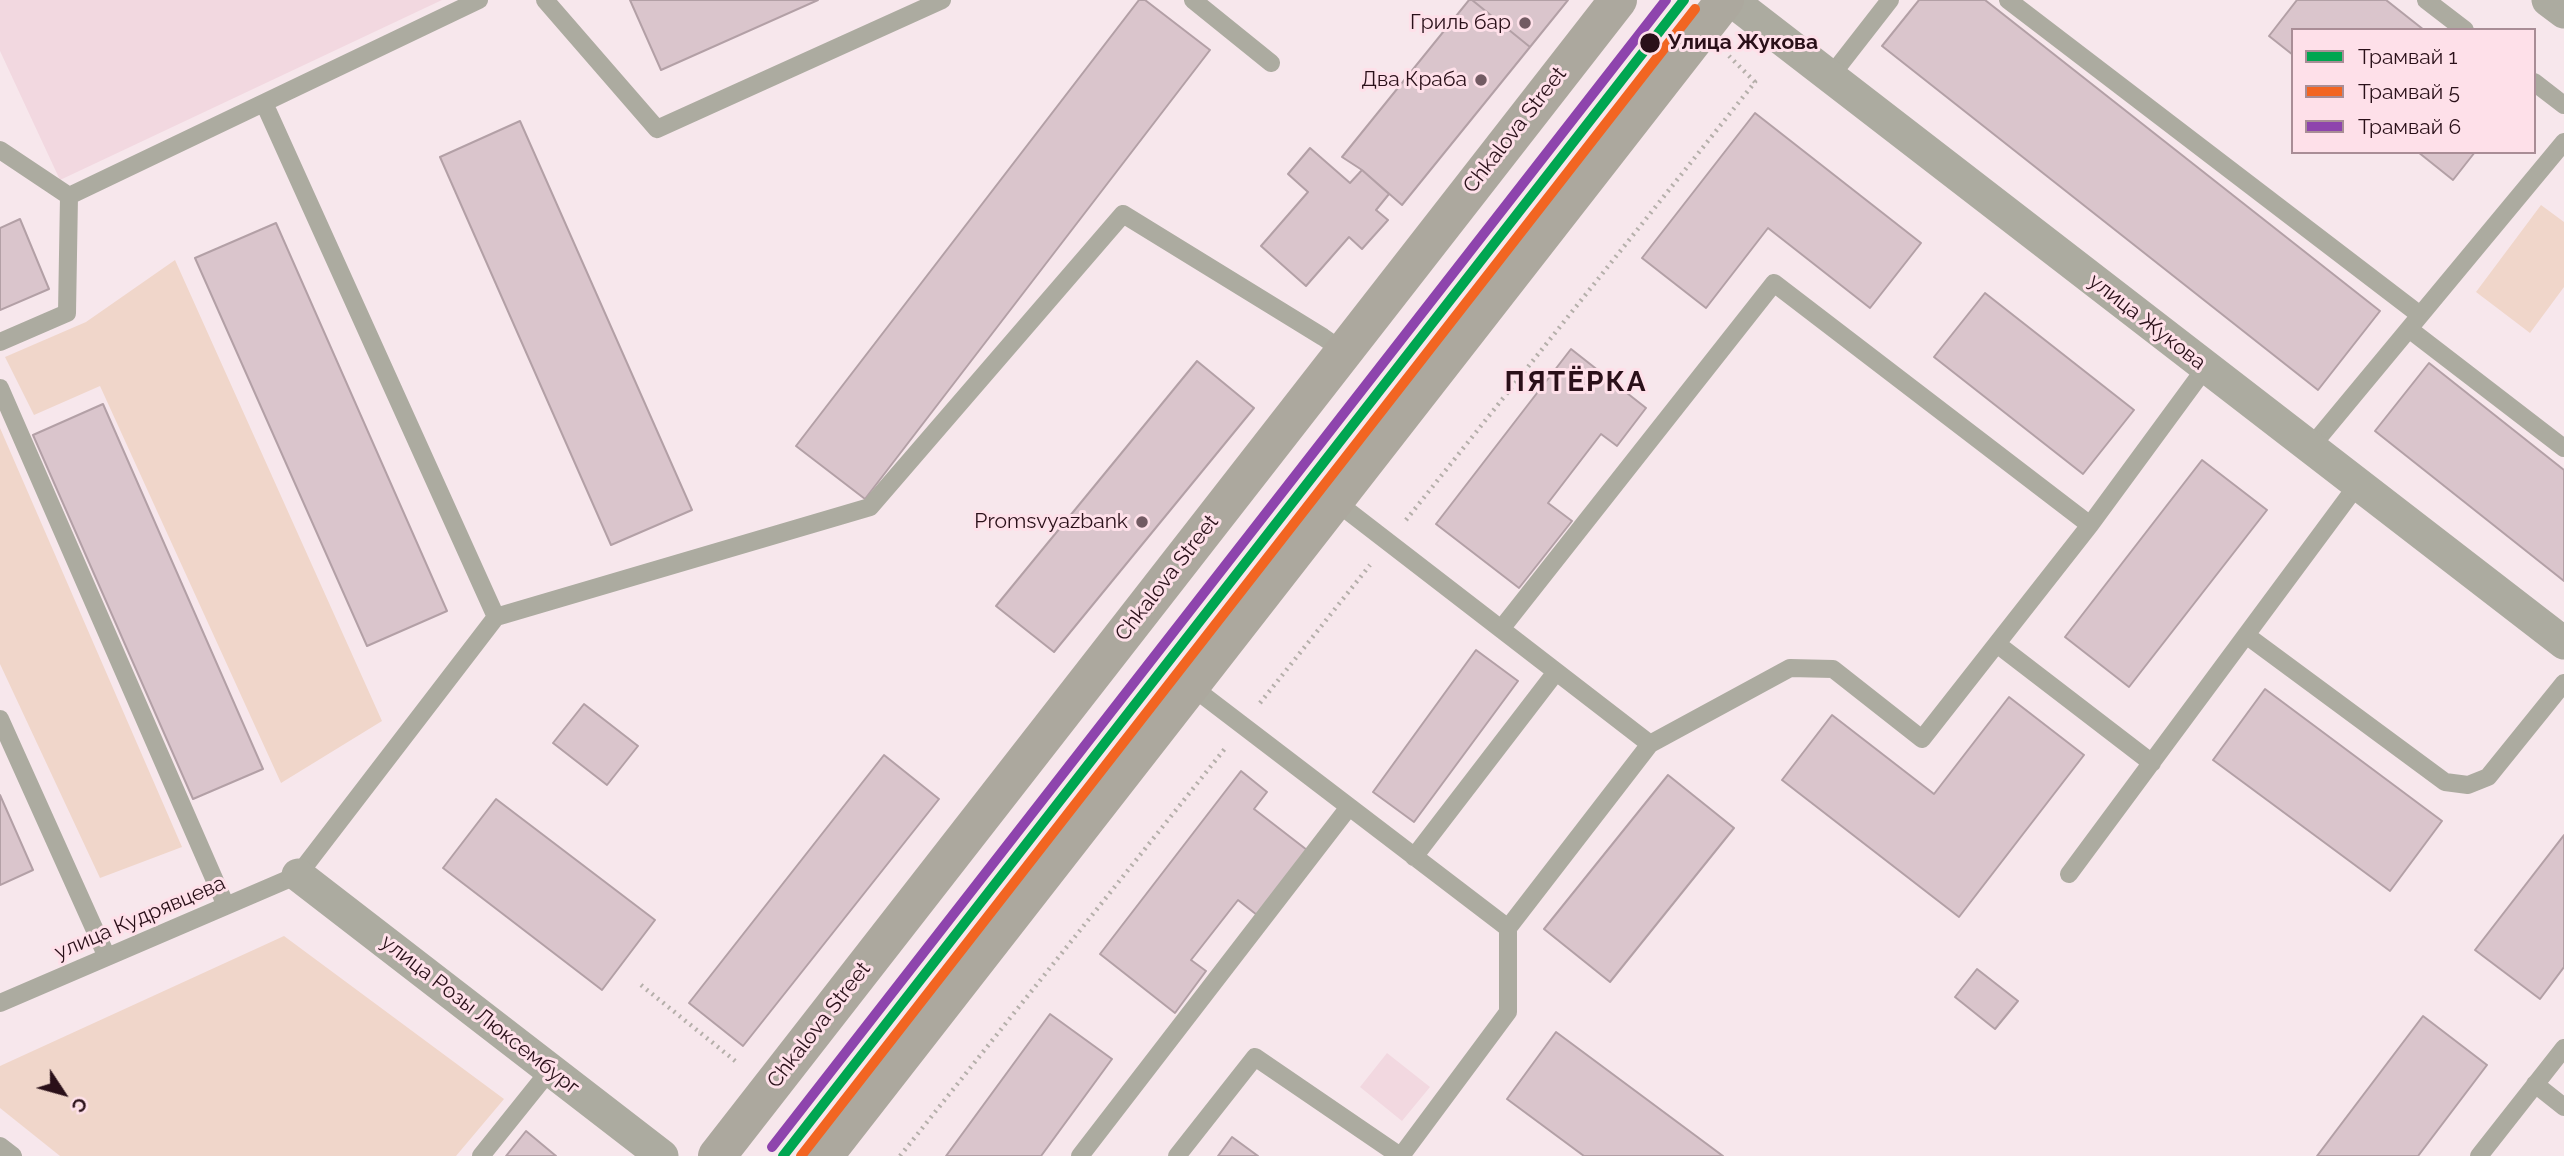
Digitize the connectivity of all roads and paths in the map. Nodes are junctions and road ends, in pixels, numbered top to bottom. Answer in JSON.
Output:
{"nodes":[{"id":1,"x":479,"y":0,"type":"edge"},
{"id":2,"x":545,"y":0,"type":"edge"},
{"id":3,"x":942,"y":0,"type":"edge"},
{"id":4,"x":1193,"y":0,"type":"edge"},
{"id":5,"x":1618,"y":0,"type":"edge"},
{"id":6,"x":1725,"y":0,"type":"edge"},
{"id":7,"x":1731,"y":0,"type":"edge"},
{"id":8,"x":1890,"y":0,"type":"edge"},
{"id":9,"x":2008,"y":0,"type":"edge"},
{"id":10,"x":2426,"y":0,"type":"edge"},
{"id":11,"x":2548,"y":0,"type":"edge"},
{"id":12,"x":2564,"y":12,"type":"edge"},
{"id":13,"x":2462,"y":28,"type":"edge"},
{"id":14,"x":1723,"y":49,"type":"dead end"},
{"id":15,"x":1271,"y":63,"type":"dead end"},
{"id":16,"x":1830,"y":77,"type":"junction"},
{"id":17,"x":2536,"y":84,"type":"edge"},
{"id":18,"x":264,"y":103,"type":"junction"},
{"id":19,"x":2564,"y":105,"type":"edge"},
{"id":20,"x":2564,"y":142,"type":"edge"},
{"id":21,"x":0,"y":150,"type":"edge"},
{"id":22,"x":69,"y":196,"type":"junction"},
{"id":23,"x":2414,"y":322,"type":"junction"},
{"id":24,"x":0,"y":342,"type":"edge"},
{"id":25,"x":1343,"y":351,"type":"junction"},
{"id":26,"x":2206,"y":367,"type":"junction"},
{"id":27,"x":0,"y":388,"type":"edge"},
{"id":28,"x":2310,"y":448,"type":"junction"},
{"id":29,"x":2564,"y":448,"type":"edge"},
{"id":30,"x":2358,"y":484,"type":"junction"},
{"id":31,"x":1335,"y":501,"type":"junction"},
{"id":32,"x":2090,"y":525,"type":"junction"},
{"id":33,"x":1389,"y":542,"type":"junction"},
{"id":34,"x":496,"y":617,"type":"junction"},
{"id":35,"x":1502,"y":629,"type":"junction"},
{"id":36,"x":2246,"y":635,"type":"junction"},
{"id":37,"x":2564,"y":643,"type":"edge"},
{"id":38,"x":1997,"y":644,"type":"junction"},
{"id":39,"x":1556,"y":671,"type":"junction"},
{"id":40,"x":2564,"y":683,"type":"edge"},
{"id":41,"x":1191,"y":686,"type":"junction"},
{"id":42,"x":0,"y":719,"type":"edge"},
{"id":43,"x":1243,"y":726,"type":"junction"},
{"id":44,"x":1650,"y":744,"type":"junction"},
{"id":45,"x":2152,"y":763,"type":"junction"},
{"id":46,"x":1349,"y":807,"type":"junction"},
{"id":47,"x":1415,"y":857,"type":"junction"},
{"id":48,"x":2069,"y":874,"type":"dead end"},
{"id":49,"x":298,"y":875,"type":"junction"},
{"id":50,"x":226,"y":906,"type":"junction"},
{"id":51,"x":1508,"y":928,"type":"junction"},
{"id":52,"x":107,"y":957,"type":"junction"},
{"id":53,"x":641,"y":985,"type":"dead end"},
{"id":54,"x":0,"y":1003,"type":"edge"},
{"id":55,"x":2564,"y":1048,"type":"edge"},
{"id":56,"x":550,"y":1070,"type":"junction"},
{"id":57,"x":747,"y":1072,"type":"dead end"},
{"id":58,"x":2535,"y":1084,"type":"junction"},
{"id":59,"x":2564,"y":1107,"type":"edge"},
{"id":60,"x":0,"y":1146,"type":"edge"},
{"id":61,"x":13,"y":1156,"type":"edge"},
{"id":62,"x":481,"y":1156,"type":"edge"},
{"id":63,"x":662,"y":1156,"type":"edge"},
{"id":64,"x":717,"y":1156,"type":"edge"},
{"id":65,"x":824,"y":1156,"type":"edge"},
{"id":66,"x":900,"y":1156,"type":"edge"},
{"id":67,"x":1080,"y":1156,"type":"edge"},
{"id":68,"x":1177,"y":1156,"type":"edge"},
{"id":69,"x":1401,"y":1156,"type":"edge"},
{"id":70,"x":2479,"y":1156,"type":"edge"}],
"edges":[{"from":1,"to":18,"type":"lane"},
{"from":2,"to":3,"type":"lane"},
{"from":4,"to":15,"type":"lane"},
{"from":5,"to":25,"type":"main road","name":"Chkalova Street"},
{"from":6,"to":31,"type":"main road"},
{"from":7,"to":16,"type":"street","name":"улица Жукова"},
{"from":8,"to":16,"type":"lane"},
{"from":9,"to":23,"type":"lane"},
{"from":10,"to":13,"type":"lane"},
{"from":11,"to":12,"type":"street"},
{"from":14,"to":33,"type":"path"},
{"from":16,"to":26,"type":"street","name":"улица Жукова"},
{"from":17,"to":19,"type":"lane"},
{"from":18,"to":22,"type":"lane"},
{"from":18,"to":34,"type":"lane"},
{"from":20,"to":23,"type":"lane"},
{"from":21,"to":22,"type":"lane"},
{"from":22,"to":24,"type":"lane"},
{"from":23,"to":28,"type":"lane"},
{"from":23,"to":29,"type":"lane"},
{"from":25,"to":34,"type":"lane"},
{"from":25,"to":64,"type":"main road","name":"Chkalova Street"},
{"from":26,"to":28,"type":"street","name":"улица Жукова"},
{"from":26,"to":32,"type":"lane"},
{"from":27,"to":50,"type":"lane"},
{"from":28,"to":30,"type":"street","name":"улица Жукова"},
{"from":30,"to":36,"type":"lane"},
{"from":30,"to":37,"type":"street","name":"улица Жукова"},
{"from":31,"to":33,"type":"lane"},
{"from":31,"to":41,"type":"main road"},
{"from":32,"to":35,"type":"lane"},
{"from":32,"to":38,"type":"lane"},
{"from":33,"to":35,"type":"lane"},
{"from":33,"to":43,"type":"path"},
{"from":34,"to":49,"type":"lane"},
{"from":35,"to":39,"type":"lane"},
{"from":36,"to":40,"type":"lane"},
{"from":36,"to":45,"type":"lane"},
{"from":38,"to":44,"type":"lane"},
{"from":38,"to":45,"type":"lane"},
{"from":39,"to":44,"type":"lane"},
{"from":39,"to":47,"type":"lane"},
{"from":41,"to":43,"type":"lane"},
{"from":41,"to":65,"type":"main road"},
{"from":42,"to":52,"type":"lane"},
{"from":43,"to":46,"type":"lane"},
{"from":43,"to":66,"type":"path"},
{"from":44,"to":51,"type":"lane"},
{"from":45,"to":48,"type":"lane"},
{"from":46,"to":47,"type":"lane"},
{"from":46,"to":67,"type":"lane"},
{"from":47,"to":51,"type":"lane"},
{"from":49,"to":50,"type":"lane","name":"улица Кудрявцева"},
{"from":49,"to":56,"type":"street","name":"улица Розы Люксембург"},
{"from":50,"to":52,"type":"lane","name":"улица Кудрявцева"},
{"from":51,"to":69,"type":"lane"},
{"from":52,"to":54,"type":"lane","name":"улица Кудрявцева"},
{"from":53,"to":57,"type":"path"},
{"from":55,"to":58,"type":"lane"},
{"from":56,"to":62,"type":"lane"},
{"from":56,"to":63,"type":"street","name":"улица Розы Люксембург"},
{"from":58,"to":59,"type":"lane"},
{"from":58,"to":70,"type":"lane"},
{"from":60,"to":61,"type":"lane"},
{"from":68,"to":69,"type":"lane"}]}
